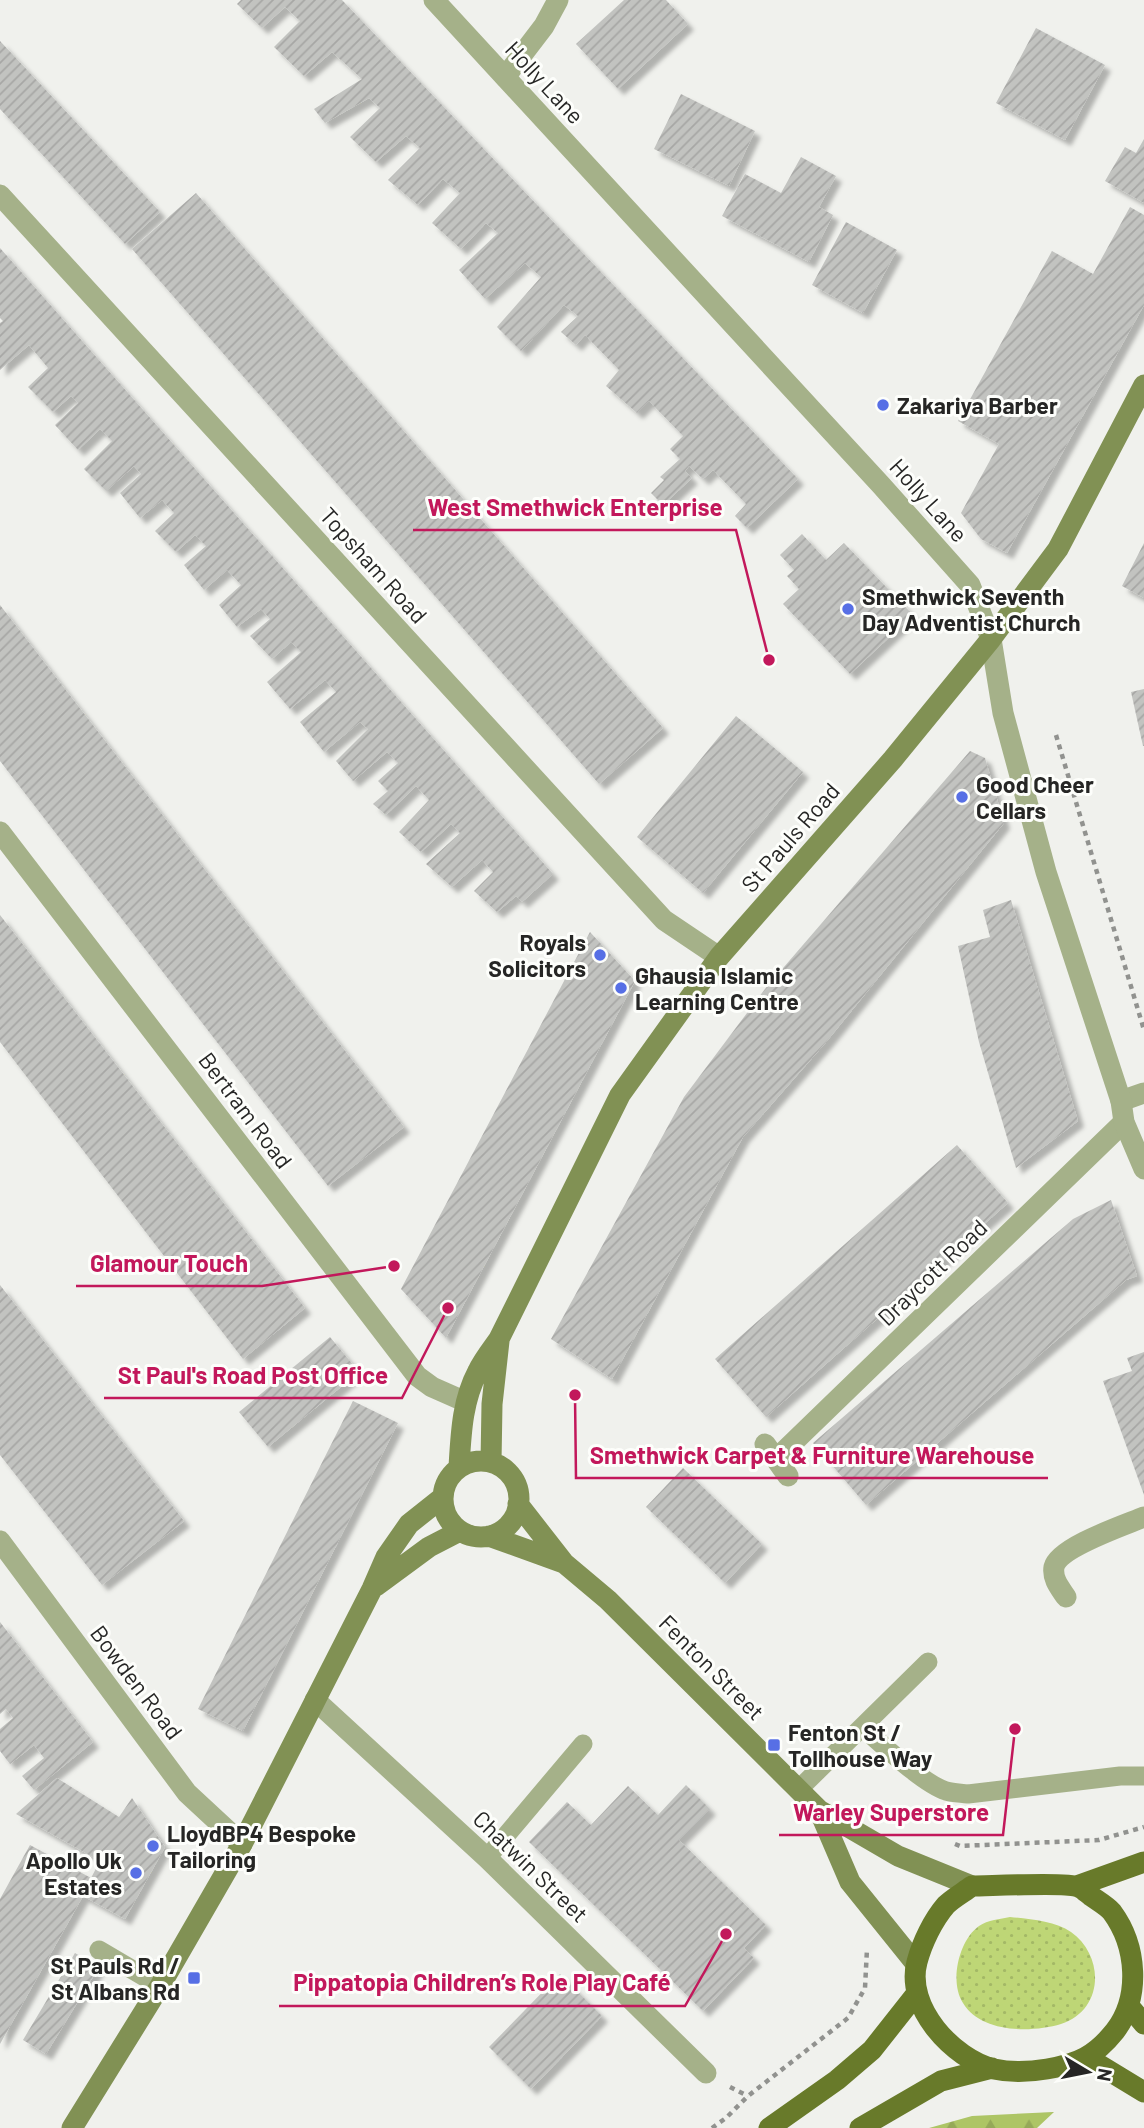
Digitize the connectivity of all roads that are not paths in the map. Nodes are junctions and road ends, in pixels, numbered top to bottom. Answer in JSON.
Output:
{"nodes":[{"id":1,"x":434,"y":0,"type":"edge"},
{"id":2,"x":558,"y":0,"type":"edge"},
{"id":3,"x":505,"y":77,"type":"junction"},
{"id":4,"x":0,"y":195,"type":"edge"},
{"id":5,"x":1144,"y":385,"type":"edge"},
{"id":6,"x":991,"y":639,"type":"junction"},
{"id":7,"x":0,"y":832,"type":"edge"},
{"id":8,"x":719,"y":957,"type":"junction"},
{"id":9,"x":1144,"y":1093,"type":"edge"},
{"id":10,"x":1123,"y":1112,"type":"junction"},
{"id":11,"x":1144,"y":1170,"type":"edge"},
{"id":12,"x":499,"y":1339,"type":"junction"},
{"id":13,"x":466,"y":1402,"type":"junction"},
{"id":14,"x":776,"y":1460,"type":"dead end"},
{"id":15,"x":491,"y":1462,"type":"junction"},
{"id":16,"x":459,"y":1467,"type":"junction"},
{"id":17,"x":443,"y":1497,"type":"junction"},
{"id":18,"x":518,"y":1504,"type":"junction"},
{"id":19,"x":1144,"y":1517,"type":"edge"},
{"id":20,"x":460,"y":1531,"type":"junction"},
{"id":21,"x":489,"y":1536,"type":"junction"},
{"id":22,"x":0,"y":1541,"type":"edge"},
{"id":23,"x":564,"y":1563,"type":"junction"},
{"id":24,"x":372,"y":1589,"type":"junction"},
{"id":25,"x":1066,"y":1597,"type":"dead end"},
{"id":26,"x":928,"y":1662,"type":"dead end"},
{"id":27,"x":316,"y":1700,"type":"junction"},
{"id":28,"x":862,"y":1727,"type":"junction"},
{"id":29,"x":583,"y":1744,"type":"dead end"},
{"id":30,"x":1144,"y":1776,"type":"edge"},
{"id":31,"x":798,"y":1790,"type":"junction"},
{"id":32,"x":819,"y":1810,"type":"junction"},
{"id":33,"x":242,"y":1844,"type":"junction"},
{"id":34,"x":487,"y":1858,"type":"junction"},
{"id":35,"x":1144,"y":1862,"type":"edge"},
{"id":36,"x":972,"y":1886,"type":"junction"},
{"id":37,"x":1077,"y":1886,"type":"junction"},
{"id":38,"x":99,"y":1950,"type":"dead end"},
{"id":39,"x":1144,"y":1954,"type":"edge"},
{"id":40,"x":916,"y":1964,"type":"junction"},
{"id":41,"x":1134,"y":1976,"type":"junction"},
{"id":42,"x":160,"y":1986,"type":"junction"},
{"id":43,"x":917,"y":1993,"type":"junction"},
{"id":44,"x":1129,"y":2006,"type":"junction"},
{"id":45,"x":1144,"y":2024,"type":"edge"},
{"id":46,"x":1088,"y":2058,"type":"junction"},
{"id":47,"x":992,"y":2068,"type":"junction"},
{"id":48,"x":706,"y":2073,"type":"dead end"},
{"id":49,"x":1144,"y":2092,"type":"edge"},
{"id":50,"x":72,"y":2128,"type":"edge"},
{"id":51,"x":769,"y":2128,"type":"edge"},
{"id":52,"x":860,"y":2128,"type":"edge"}],
"edges":[{"from":1,"to":3,"type":"street","name":"Holly Lane"},
{"from":2,"to":3,"type":"street"},
{"from":3,"to":6,"type":"street","name":"Holly Lane"},
{"from":4,"to":8,"type":"street","name":"Topsham Road"},
{"from":5,"to":6,"type":"main road","name":"St Pauls Road"},
{"from":6,"to":8,"type":"main road","name":"St Pauls Road"},
{"from":6,"to":10,"type":"street","name":"Holly Lane"},
{"from":7,"to":13,"type":"street","name":"Bertram Road"},
{"from":8,"to":12,"type":"main road","name":"St Pauls Road"},
{"from":9,"to":10,"type":"street"},
{"from":10,"to":11,"type":"street","name":"Holly Lane"},
{"from":10,"to":14,"type":"street","name":"Draycott Road"},
{"from":12,"to":13,"type":"main road","name":"St Pauls Road"},
{"from":12,"to":15,"type":"main road","name":"St Pauls Road"},
{"from":13,"to":16,"type":"main road","name":"St Pauls Road"},
{"from":15,"to":16,"type":"main road"},
{"from":15,"to":18,"type":"main road"},
{"from":16,"to":17,"type":"main road"},
{"from":17,"to":20,"type":"main road"},
{"from":17,"to":24,"type":"main road"},
{"from":18,"to":21,"type":"main road"},
{"from":18,"to":23,"type":"main road","name":"Fenton Street"},
{"from":19,"to":25,"type":"street"},
{"from":20,"to":21,"type":"main road"},
{"from":20,"to":24,"type":"main road"},
{"from":21,"to":23,"type":"main road","name":"Fenton Street"},
{"from":22,"to":33,"type":"street","name":"Bowden Road"},
{"from":23,"to":31,"type":"main road","name":"Fenton Street"},
{"from":24,"to":27,"type":"main road"},
{"from":26,"to":28,"type":"lane"},
{"from":27,"to":33,"type":"main road"},
{"from":27,"to":34,"type":"street","name":"Chatwin Street"},
{"from":28,"to":30,"type":"lane"},
{"from":28,"to":31,"type":"lane"},
{"from":29,"to":34,"type":"lane"},
{"from":31,"to":32,"type":"main road","name":"Fenton Street"},
{"from":32,"to":36,"type":"main road","name":"Fenton Street"},
{"from":32,"to":40,"type":"main road","name":"Fenton Street"},
{"from":33,"to":42,"type":"main road"},
{"from":34,"to":48,"type":"street","name":"Chatwin Street"},
{"from":35,"to":37,"type":"main road"},
{"from":36,"to":37,"type":"main road"},
{"from":36,"to":40,"type":"main road"},
{"from":37,"to":41,"type":"main road"},
{"from":38,"to":42,"type":"lane"},
{"from":39,"to":41,"type":"main road"},
{"from":40,"to":43,"type":"main road"},
{"from":41,"to":44,"type":"main road"},
{"from":42,"to":50,"type":"main road"},
{"from":43,"to":47,"type":"main road"},
{"from":43,"to":51,"type":"main road"},
{"from":44,"to":45,"type":"main road"},
{"from":44,"to":46,"type":"main road"},
{"from":46,"to":47,"type":"main road"},
{"from":46,"to":49,"type":"main road"},
{"from":47,"to":52,"type":"main road"}]}
